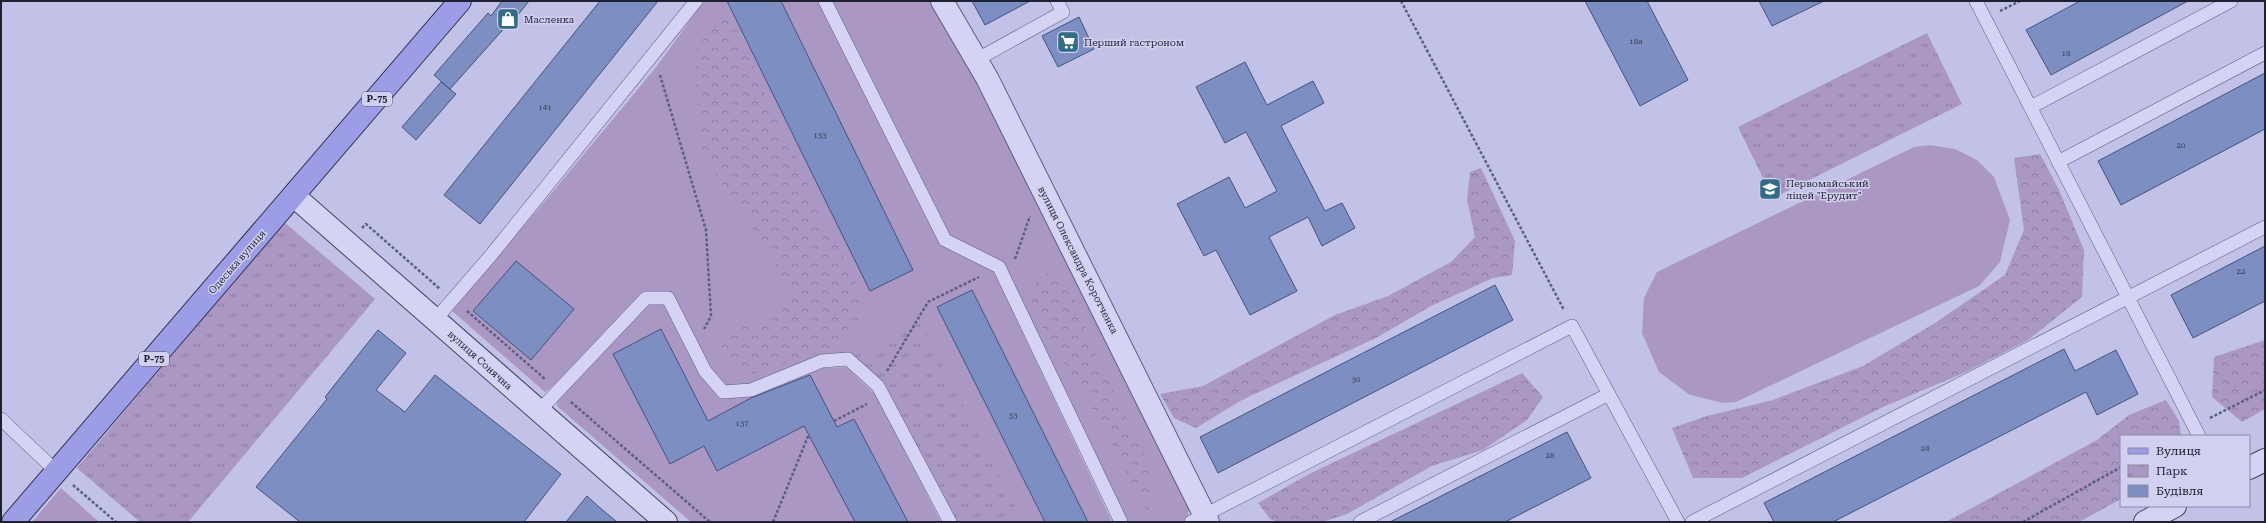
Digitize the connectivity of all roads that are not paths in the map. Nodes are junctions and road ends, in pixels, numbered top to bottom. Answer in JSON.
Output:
{"nodes":[{"id":1,"x":460,"y":1,"type":"edge"},
{"id":2,"x":696,"y":1,"type":"edge"},
{"id":3,"x":825,"y":1,"type":"edge"},
{"id":4,"x":942,"y":1,"type":"edge"},
{"id":5,"x":1057,"y":1,"type":"edge"},
{"id":6,"x":1976,"y":1,"type":"edge"},
{"id":7,"x":2231,"y":1,"type":"edge"},
{"id":8,"x":2265,"y":53,"type":"edge"},
{"id":9,"x":976,"y":60,"type":"junction"},
{"id":10,"x":2030,"y":107,"type":"junction"},
{"id":11,"x":2058,"y":162,"type":"junction"},
{"id":12,"x":294,"y":196,"type":"junction"},
{"id":13,"x":2265,"y":227,"type":"edge"},
{"id":14,"x":2129,"y":299,"type":"junction"},
{"id":15,"x":435,"y":320,"type":"junction"},
{"id":16,"x":1609,"y":394,"type":"junction"},
{"id":17,"x":538,"y":412,"type":"junction"},
{"id":18,"x":1,"y":418,"type":"edge"},
{"id":19,"x":2197,"y":431,"type":"edge"},
{"id":20,"x":2265,"y":460,"type":"edge"},
{"id":21,"x":2250,"y":468,"type":"edge"},
{"id":22,"x":57,"y":472,"type":"junction"},
{"id":23,"x":2173,"y":507,"type":"edge"},
{"id":24,"x":1201,"y":520,"type":"edge"},
{"id":25,"x":14,"y":522,"type":"edge"},
{"id":26,"x":666,"y":522,"type":"edge"},
{"id":27,"x":950,"y":522,"type":"edge"},
{"id":28,"x":1121,"y":522,"type":"edge"},
{"id":29,"x":1360,"y":522,"type":"edge"},
{"id":30,"x":1678,"y":522,"type":"edge"},
{"id":31,"x":1692,"y":522,"type":"edge"},
{"id":32,"x":2145,"y":522,"type":"edge"}],
"edges":[{"from":1,"to":12,"type":"main road","name":"Одеська вулиця","number":"Р-75"},
{"from":2,"to":15,"type":"lane"},
{"from":3,"to":28,"type":"lane"},
{"from":4,"to":9,"type":"street","name":"вулиця Олександра Коротченка"},
{"from":5,"to":9,"type":"lane"},
{"from":6,"to":10,"type":"lane"},
{"from":7,"to":10,"type":"lane"},
{"from":8,"to":11,"type":"lane"},
{"from":9,"to":24,"type":"street","name":"вулиця Олександра Коротченка"},
{"from":10,"to":11,"type":"lane"},
{"from":11,"to":14,"type":"lane"},
{"from":12,"to":15,"type":"street","name":"вулиця Сонячна"},
{"from":12,"to":22,"type":"main road","name":"Одеська вулиця","number":"Р-75"},
{"from":13,"to":14,"type":"lane"},
{"from":14,"to":19,"type":"lane"},
{"from":14,"to":31,"type":"lane"},
{"from":15,"to":17,"type":"street","name":"вулиця Сонячна"},
{"from":16,"to":24,"type":"lane"},
{"from":16,"to":29,"type":"lane"},
{"from":16,"to":30,"type":"lane"},
{"from":17,"to":26,"type":"street","name":"вулиця Сонячна"},
{"from":17,"to":27,"type":"lane"},
{"from":18,"to":22,"type":"lane"},
{"from":20,"to":21,"type":"street"},
{"from":22,"to":25,"type":"main road","name":"Одеська вулиця","number":"Р-75"},
{"from":23,"to":32,"type":"street"}]}
